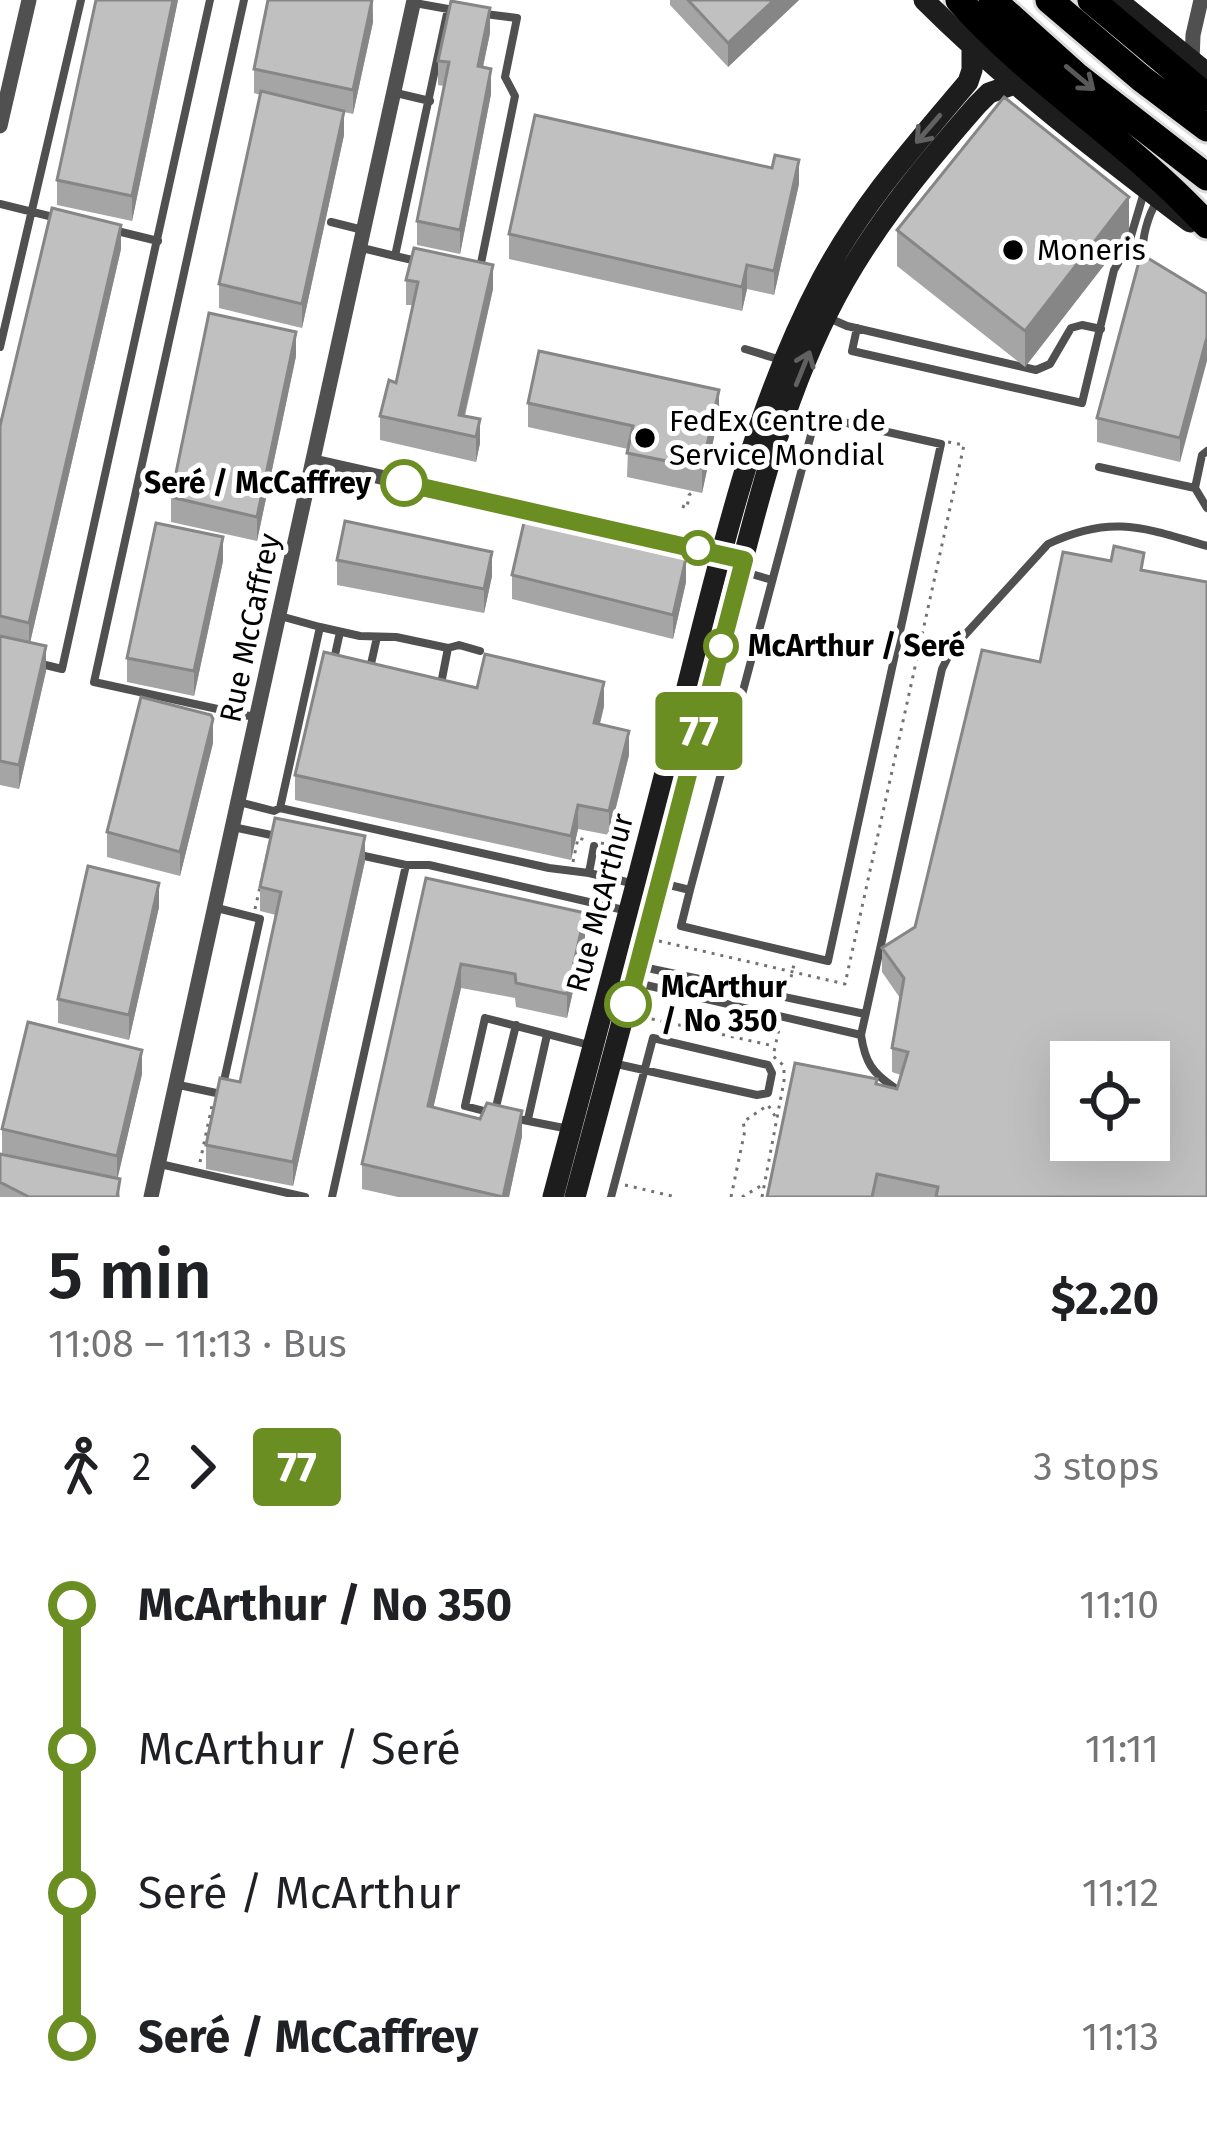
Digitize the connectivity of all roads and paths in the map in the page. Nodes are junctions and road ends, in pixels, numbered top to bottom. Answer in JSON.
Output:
{"nodes":[{"id":1,"x":29,"y":0,"type":"edge"},
{"id":2,"x":81,"y":0,"type":"edge"},
{"id":3,"x":210,"y":0,"type":"edge"},
{"id":4,"x":244,"y":0,"type":"edge"},
{"id":5,"x":924,"y":0,"type":"edge"},
{"id":6,"x":958,"y":0,"type":"edge"},
{"id":7,"x":992,"y":0,"type":"edge"},
{"id":8,"x":1049,"y":0,"type":"edge"},
{"id":9,"x":1090,"y":0,"type":"edge"},
{"id":10,"x":1144,"y":0,"type":"edge"},
{"id":11,"x":1201,"y":0,"type":"edge"},
{"id":12,"x":414,"y":1,"type":"edge"},
{"id":13,"x":1119,"y":2,"type":"edge"},
{"id":14,"x":471,"y":12,"type":"edge"},
{"id":15,"x":972,"y":46,"type":"junction"},
{"id":16,"x":1199,"y":68,"type":"edge"},
{"id":17,"x":1015,"y":84,"type":"junction"},
{"id":18,"x":395,"y":93,"type":"junction"},
{"id":19,"x":1207,"y":97,"type":"edge"},
{"id":20,"x":430,"y":101,"type":"junction"},
{"id":21,"x":0,"y":127,"type":"edge"},
{"id":22,"x":1207,"y":128,"type":"edge"},
{"id":23,"x":1207,"y":177,"type":"edge"},
{"id":24,"x":1152,"y":193,"type":"junction"},
{"id":25,"x":885,"y":198,"type":"junction"},
{"id":26,"x":0,"y":204,"type":"edge"},
{"id":27,"x":32,"y":212,"type":"junction"},
{"id":28,"x":74,"y":221,"type":"edge"},
{"id":29,"x":331,"y":222,"type":"dead end"},
{"id":30,"x":1207,"y":224,"type":"edge"},
{"id":31,"x":95,"y":226,"type":"edge"},
{"id":32,"x":365,"y":230,"type":"junction"},
{"id":33,"x":1207,"y":235,"type":"edge"},
{"id":34,"x":158,"y":241,"type":"junction"},
{"id":35,"x":361,"y":248,"type":"junction"},
{"id":36,"x":395,"y":256,"type":"junction"},
{"id":37,"x":1145,"y":260,"type":"edge"},
{"id":38,"x":437,"y":265,"type":"edge"},
{"id":39,"x":479,"y":274,"type":"edge"},
{"id":40,"x":817,"y":312,"type":"junction"},
{"id":41,"x":857,"y":328,"type":"junction"},
{"id":42,"x":1100,"y":329,"type":"junction"},
{"id":43,"x":0,"y":347,"type":"edge"},
{"id":44,"x":745,"y":349,"type":"dead end"},
{"id":45,"x":783,"y":361,"type":"junction"},
{"id":46,"x":780,"y":415,"type":"junction"},
{"id":47,"x":1207,"y":451,"type":"edge"},
{"id":48,"x":314,"y":462,"type":"junction"},
{"id":49,"x":1099,"y":467,"type":"dead end"},
{"id":50,"x":1195,"y":488,"type":"junction"},
{"id":51,"x":694,"y":491,"type":"dead end"},
{"id":52,"x":682,"y":506,"type":"dead end"},
{"id":53,"x":1207,"y":508,"type":"edge"},
{"id":54,"x":1207,"y":546,"type":"edge"},
{"id":55,"x":733,"y":557,"type":"junction"},
{"id":56,"x":772,"y":580,"type":"junction"},
{"id":57,"x":280,"y":616,"type":"junction"},
{"id":58,"x":320,"y":627,"type":"junction"},
{"id":59,"x":340,"y":632,"type":"junction"},
{"id":60,"x":377,"y":637,"type":"junction"},
{"id":61,"x":448,"y":648,"type":"junction"},
{"id":62,"x":481,"y":651,"type":"edge"},
{"id":63,"x":21,"y":659,"type":"edge"},
{"id":64,"x":331,"y":677,"type":"edge"},
{"id":65,"x":367,"y":686,"type":"edge"},
{"id":66,"x":437,"y":702,"type":"edge"},
{"id":67,"x":704,"y":713,"type":"junction"},
{"id":68,"x":257,"y":718,"type":"junction"},
{"id":69,"x":735,"y":721,"type":"junction"},
{"id":70,"x":239,"y":802,"type":"junction"},
{"id":71,"x":280,"y":808,"type":"junction"},
{"id":72,"x":616,"y":809,"type":"edge"},
{"id":73,"x":620,"y":818,"type":"junction"},
{"id":74,"x":643,"y":823,"type":"dead end"},
{"id":75,"x":233,"y":827,"type":"junction"},
{"id":76,"x":283,"y":838,"type":"edge"},
{"id":77,"x":269,"y":846,"type":"edge"},
{"id":78,"x":594,"y":846,"type":"dead end"},
{"id":79,"x":346,"y":852,"type":"edge"},
{"id":80,"x":572,"y":862,"type":"dead end"},
{"id":81,"x":406,"y":865,"type":"junction"},
{"id":82,"x":589,"y":873,"type":"junction"},
{"id":83,"x":660,"y":883,"type":"junction"},
{"id":84,"x":636,"y":885,"type":"junction"},
{"id":85,"x":690,"y":890,"type":"junction"},
{"id":86,"x":215,"y":908,"type":"junction"},
{"id":87,"x":255,"y":912,"type":"dead end"},
{"id":88,"x":629,"y":912,"type":"junction"},
{"id":89,"x":625,"y":972,"type":"junction"},
{"id":90,"x":792,"y":972,"type":"dead end"},
{"id":91,"x":788,"y":994,"type":"dead end"},
{"id":92,"x":865,"y":1014,"type":"junction"},
{"id":93,"x":632,"y":1015,"type":"dead end"},
{"id":94,"x":781,"y":1022,"type":"dead end"},
{"id":95,"x":516,"y":1025,"type":"junction"},
{"id":96,"x":547,"y":1035,"type":"junction"},
{"id":97,"x":861,"y":1035,"type":"junction"},
{"id":98,"x":594,"y":1046,"type":"junction"},
{"id":99,"x":776,"y":1046,"type":"junction"},
{"id":100,"x":612,"y":1063,"type":"junction"},
{"id":101,"x":644,"y":1070,"type":"junction"},
{"id":102,"x":176,"y":1085,"type":"junction"},
{"id":103,"x":895,"y":1088,"type":"edge"},
{"id":104,"x":213,"y":1101,"type":"edge"},
{"id":105,"x":495,"y":1114,"type":"junction"},
{"id":106,"x":776,"y":1118,"type":"junction"},
{"id":107,"x":528,"y":1119,"type":"junction"},
{"id":108,"x":743,"y":1122,"type":"junction"},
{"id":109,"x":736,"y":1126,"type":"dead end"},
{"id":110,"x":571,"y":1130,"type":"junction"},
{"id":111,"x":158,"y":1164,"type":"junction"},
{"id":112,"x":199,"y":1166,"type":"dead end"},
{"id":113,"x":765,"y":1183,"type":"junction"},
{"id":114,"x":622,"y":1184,"type":"dead end"},
{"id":115,"x":151,"y":1197,"type":"edge"},
{"id":116,"x":304,"y":1197,"type":"edge"},
{"id":117,"x":332,"y":1197,"type":"edge"},
{"id":118,"x":553,"y":1197,"type":"edge"},
{"id":119,"x":577,"y":1197,"type":"edge"},
{"id":120,"x":611,"y":1197,"type":"edge"},
{"id":121,"x":676,"y":1197,"type":"edge"},
{"id":122,"x":731,"y":1197,"type":"edge"},
{"id":123,"x":742,"y":1197,"type":"edge"},
{"id":124,"x":762,"y":1197,"type":"edge"}],
"edges":[{"from":1,"to":21,"type":"street"},
{"from":2,"to":27,"type":"lane"},
{"from":3,"to":34,"type":"lane"},
{"from":4,"to":68,"type":"lane"},
{"from":5,"to":15,"type":"street"},
{"from":6,"to":30,"type":"highway"},
{"from":7,"to":23,"type":"highway","one_way":true},
{"from":8,"to":22,"type":"highway"},
{"from":9,"to":19,"type":"highway"},
{"from":10,"to":13,"type":"street"},
{"from":11,"to":16,"type":"street"},
{"from":12,"to":18,"type":"street","name":"Rue McCaffrey"},
{"from":12,"to":20,"type":"lane"},
{"from":13,"to":16,"type":"street"},
{"from":14,"to":39,"type":"lane"},
{"from":15,"to":17,"type":"street"},
{"from":15,"to":25,"type":"street","name":"Rue McArthur","one_way":true},
{"from":17,"to":24,"type":"street"},
{"from":17,"to":25,"type":"street","name":"Rue McArthur"},
{"from":18,"to":20,"type":"lane"},
{"from":18,"to":32,"type":"street","name":"Rue McCaffrey"},
{"from":20,"to":36,"type":"lane"},
{"from":24,"to":33,"type":"street"},
{"from":24,"to":37,"type":"lane"},
{"from":24,"to":42,"type":"lane"},
{"from":25,"to":40,"type":"street","name":"Rue McArthur"},
{"from":26,"to":27,"type":"lane"},
{"from":27,"to":28,"type":"lane"},
{"from":27,"to":43,"type":"lane"},
{"from":29,"to":32,"type":"lane"},
{"from":31,"to":34,"type":"lane"},
{"from":32,"to":35,"type":"street","name":"Rue McCaffrey"},
{"from":34,"to":63,"type":"lane"},
{"from":35,"to":36,"type":"lane"},
{"from":35,"to":48,"type":"street","name":"Rue McCaffrey"},
{"from":36,"to":38,"type":"lane"},
{"from":40,"to":41,"type":"lane"},
{"from":40,"to":45,"type":"street","name":"Rue McArthur"},
{"from":46,"to":40,"type":"street","name":"Rue McArthur","one_way":true},
{"from":41,"to":42,"type":"lane"},
{"from":41,"to":42,"type":"lane"},
{"from":44,"to":45,"type":"lane"},
{"from":45,"to":46,"type":"street","name":"Rue McArthur"},
{"from":46,"to":55,"type":"street","name":"Rue McArthur"},
{"from":47,"to":50,"type":"lane"},
{"from":48,"to":55,"type":"street"},
{"from":48,"to":57,"type":"street","name":"Rue McCaffrey"},
{"from":49,"to":50,"type":"lane"},
{"from":50,"to":53,"type":"lane"},
{"from":51,"to":52,"type":"path"},
{"from":54,"to":92,"type":"lane"},
{"from":55,"to":56,"type":"lane"},
{"from":55,"to":67,"type":"street","name":"Rue McArthur"},
{"from":55,"to":84,"type":"street","name":"Rue McArthur"},
{"from":56,"to":69,"type":"lane"},
{"from":56,"to":85,"type":"lane"},
{"from":57,"to":58,"type":"lane"},
{"from":57,"to":68,"type":"street","name":"Rue McCaffrey"},
{"from":58,"to":59,"type":"lane"},
{"from":58,"to":71,"type":"lane"},
{"from":59,"to":60,"type":"lane"},
{"from":59,"to":64,"type":"lane"},
{"from":60,"to":61,"type":"lane"},
{"from":60,"to":65,"type":"lane"},
{"from":61,"to":62,"type":"lane"},
{"from":61,"to":66,"type":"lane"},
{"from":67,"to":69,"type":"lane"},
{"from":67,"to":83,"type":"street","name":"Rue McArthur"},
{"from":68,"to":70,"type":"street","name":"Rue McCaffrey"},
{"from":69,"to":85,"type":"lane"},
{"from":70,"to":71,"type":"lane"},
{"from":70,"to":75,"type":"street","name":"Rue McCaffrey"},
{"from":71,"to":82,"type":"lane"},
{"from":72,"to":73,"type":"path"},
{"from":73,"to":74,"type":"path"},
{"from":73,"to":80,"type":"path"},
{"from":75,"to":76,"type":"lane"},
{"from":75,"to":86,"type":"street","name":"Rue McCaffrey"},
{"from":77,"to":87,"type":"path"},
{"from":78,"to":82,"type":"lane"},
{"from":79,"to":81,"type":"lane"},
{"from":81,"to":88,"type":"lane"},
{"from":81,"to":117,"type":"lane"},
{"from":82,"to":84,"type":"lane"},
{"from":83,"to":85,"type":"lane"},
{"from":83,"to":89,"type":"street","name":"Rue McArthur"},
{"from":84,"to":88,"type":"street","name":"Rue McArthur"},
{"from":86,"to":102,"type":"street","name":"Rue McCaffrey"},
{"from":86,"to":102,"type":"lane"},
{"from":88,"to":89,"type":"street","name":"Rue McArthur"},
{"from":89,"to":92,"type":"lane"},
{"from":89,"to":97,"type":"lane"},
{"from":89,"to":98,"type":"street","name":"Rue McArthur"},
{"from":89,"to":100,"type":"street","name":"Rue McArthur"},
{"from":90,"to":91,"type":"path"},
{"from":92,"to":97,"type":"lane"},
{"from":93,"to":99,"type":"path"},
{"from":94,"to":99,"type":"path"},
{"from":95,"to":96,"type":"lane"},
{"from":95,"to":105,"type":"lane"},
{"from":95,"to":105,"type":"lane"},
{"from":96,"to":98,"type":"lane"},
{"from":96,"to":107,"type":"lane"},
{"from":97,"to":103,"type":"lane"},
{"from":98,"to":110,"type":"street","name":"Rue McArthur"},
{"from":99,"to":106,"type":"path"},
{"from":100,"to":101,"type":"lane"},
{"from":100,"to":119,"type":"street","name":"Rue McArthur"},
{"from":101,"to":101,"type":"lane"},
{"from":101,"to":120,"type":"lane"},
{"from":102,"to":111,"type":"street","name":"Rue McCaffrey"},
{"from":104,"to":112,"type":"path"},
{"from":105,"to":107,"type":"lane"},
{"from":106,"to":108,"type":"path"},
{"from":106,"to":113,"type":"path"},
{"from":107,"to":110,"type":"lane"},
{"from":108,"to":109,"type":"path"},
{"from":108,"to":122,"type":"path"},
{"from":110,"to":118,"type":"street","name":"Rue McArthur"},
{"from":111,"to":115,"type":"street","name":"Rue McCaffrey"},
{"from":111,"to":116,"type":"lane"},
{"from":113,"to":123,"type":"path"},
{"from":113,"to":124,"type":"path"},
{"from":114,"to":121,"type":"path"}]}
